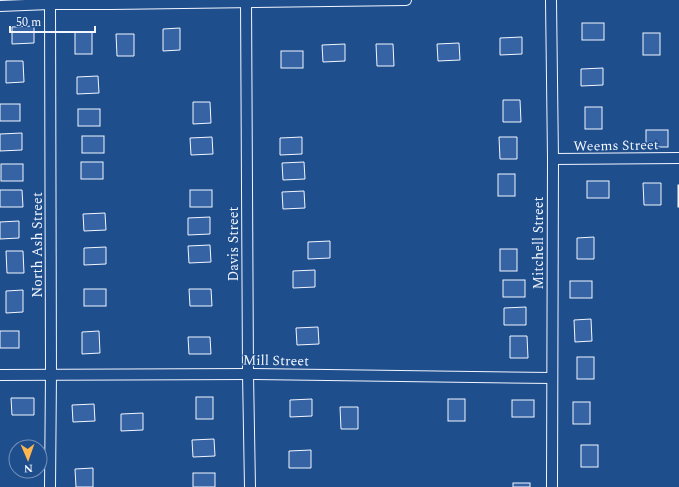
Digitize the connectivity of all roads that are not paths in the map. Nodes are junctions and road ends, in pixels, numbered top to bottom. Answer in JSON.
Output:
{"nodes":[{"id":1,"x":406,"y":0,"type":"edge"},
{"id":2,"x":550,"y":0,"type":"edge"},
{"id":3,"x":246,"y":1,"type":"edge"},
{"id":4,"x":50,"y":4,"type":"junction"},
{"id":5,"x":0,"y":6,"type":"edge"},
{"id":6,"x":679,"y":158,"type":"edge"},
{"id":7,"x":553,"y":159,"type":"junction"},
{"id":8,"x":51,"y":374,"type":"junction"},
{"id":9,"x":248,"y":374,"type":"junction"},
{"id":10,"x":0,"y":375,"type":"edge"},
{"id":11,"x":552,"y":378,"type":"junction"},
{"id":12,"x":50,"y":487,"type":"edge"},
{"id":13,"x":250,"y":487,"type":"edge"},
{"id":14,"x":552,"y":487,"type":"edge"}],
"edges":[{"from":1,"to":3,"type":"street"},
{"from":2,"to":7,"type":"street","name":"Mitchell Street"},
{"from":3,"to":4,"type":"street"},
{"from":3,"to":9,"type":"street","name":"Davis Street"},
{"from":4,"to":5,"type":"street"},
{"from":4,"to":8,"type":"street","name":"North Ash Street"},
{"from":6,"to":7,"type":"street","name":"Weems Street"},
{"from":7,"to":11,"type":"street","name":"Mitchell Street"},
{"from":8,"to":9,"type":"street","name":"Mill Street"},
{"from":8,"to":10,"type":"street","name":"Mill Street"},
{"from":8,"to":12,"type":"street","name":"North Ash Street"},
{"from":9,"to":11,"type":"street","name":"Mill Street"},
{"from":9,"to":13,"type":"street","name":"Davis Street"},
{"from":11,"to":14,"type":"street","name":"Mitchell Street"}]}
